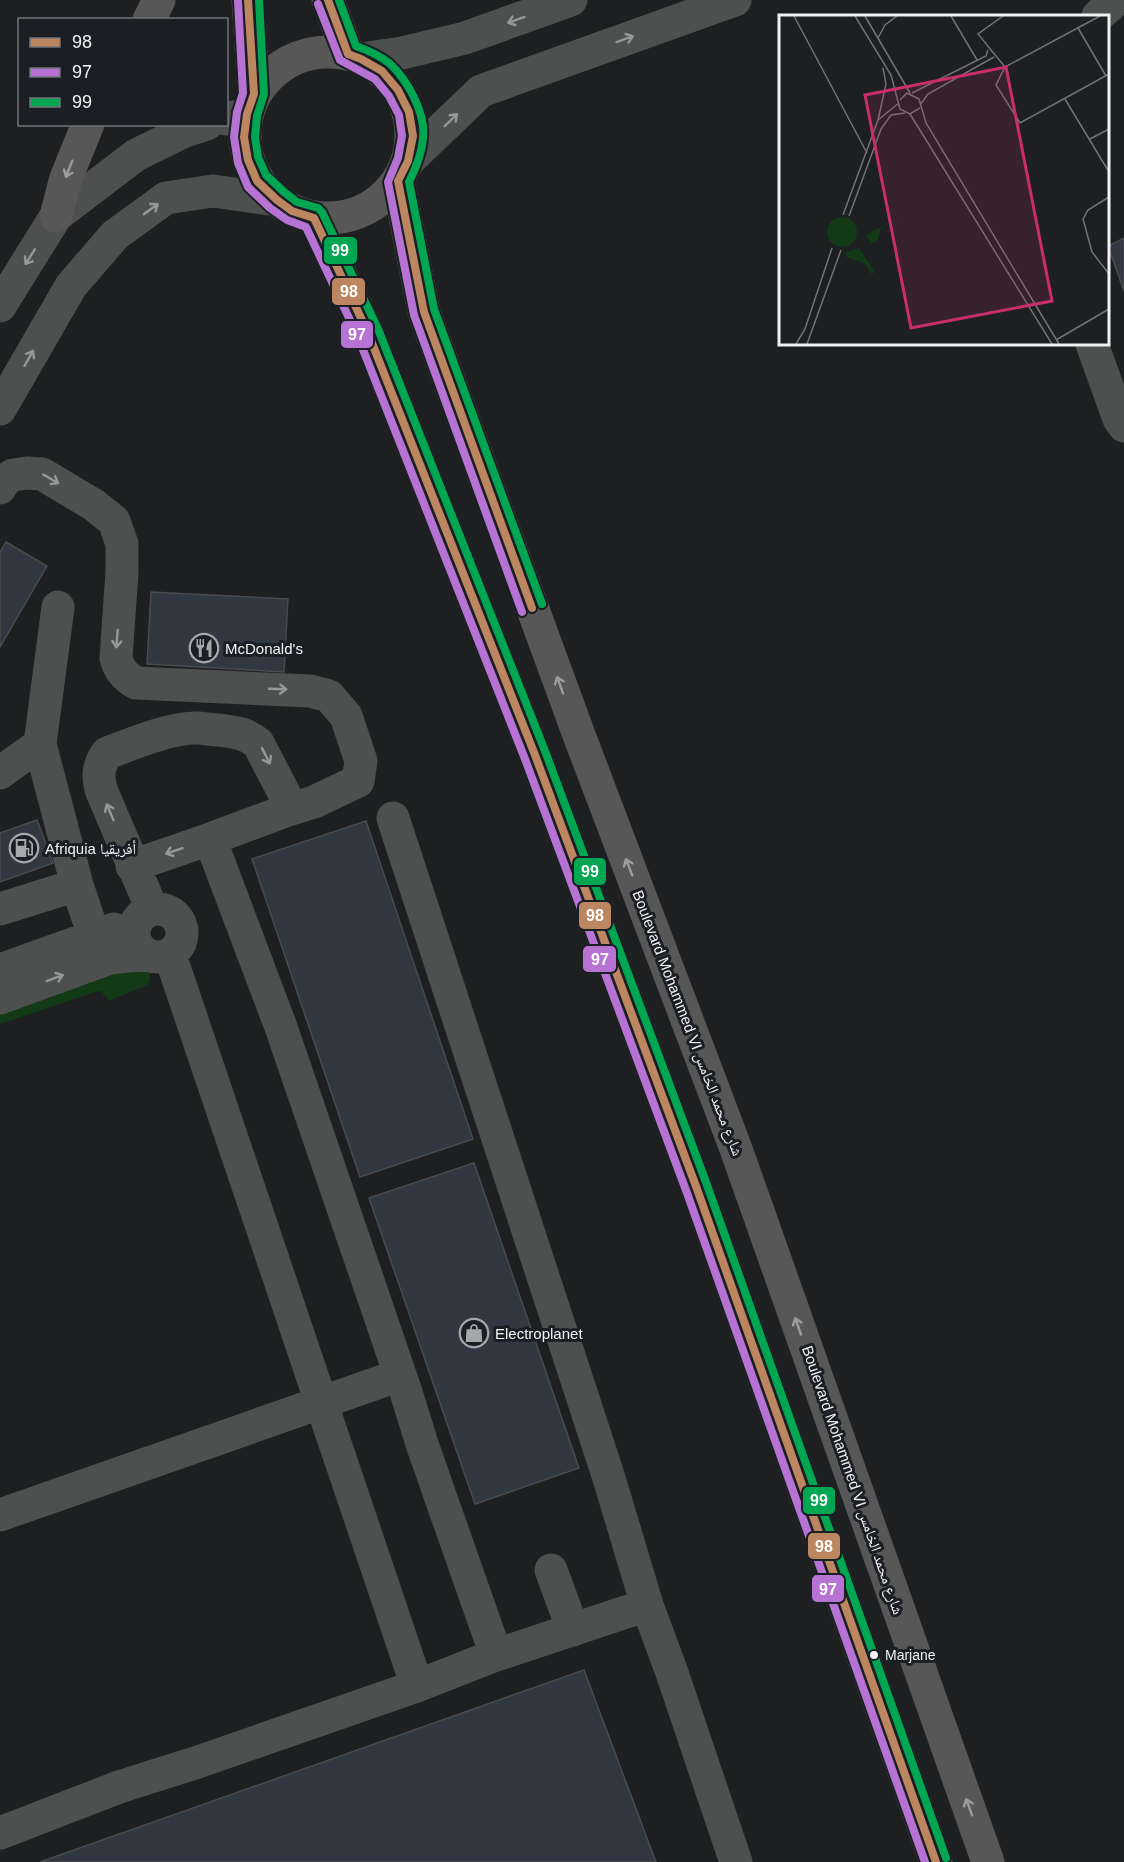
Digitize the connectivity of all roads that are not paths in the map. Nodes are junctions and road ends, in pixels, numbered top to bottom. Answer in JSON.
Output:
{"nodes":[{"id":1,"x":159,"y":0,"type":"edge"},
{"id":2,"x":248,"y":0,"type":"edge"},
{"id":3,"x":328,"y":0,"type":"edge"},
{"id":4,"x":571,"y":0,"type":"edge"},
{"id":5,"x":735,"y":0,"type":"edge"},
{"id":6,"x":1116,"y":0,"type":"edge"},
{"id":7,"x":1099,"y":15,"type":"edge"},
{"id":8,"x":150,"y":18,"type":"edge"},
{"id":9,"x":354,"y":56,"type":"junction"},
{"id":10,"x":242,"y":109,"type":"edge"},
{"id":11,"x":87,"y":126,"type":"edge"},
{"id":12,"x":201,"y":126,"type":"edge"},
{"id":13,"x":403,"y":171,"type":"junction"},
{"id":14,"x":277,"y":200,"type":"junction"},
{"id":15,"x":56,"y":216,"type":"junction"},
{"id":16,"x":314,"y":218,"type":"junction"},
{"id":17,"x":3,"y":296,"type":"edge"},
{"id":18,"x":1092,"y":345,"type":"edge"},
{"id":19,"x":0,"y":409,"type":"edge"},
{"id":20,"x":1124,"y":426,"type":"edge"},
{"id":21,"x":0,"y":488,"type":"edge"},
{"id":22,"x":58,"y":607,"type":"dead end"},
{"id":23,"x":39,"y":744,"type":"junction"},
{"id":24,"x":0,"y":773,"type":"edge"},
{"id":25,"x":288,"y":810,"type":"junction"},
{"id":26,"x":393,"y":818,"type":"dead end"},
{"id":27,"x":210,"y":839,"type":"junction"},
{"id":28,"x":132,"y":866,"type":"junction"},
{"id":29,"x":76,"y":885,"type":"junction"},
{"id":30,"x":0,"y":909,"type":"edge"},
{"id":31,"x":144,"y":916,"type":"junction"},
{"id":32,"x":94,"y":936,"type":"junction"},
{"id":33,"x":158,"y":954,"type":"junction"},
{"id":34,"x":0,"y":970,"type":"edge"},
{"id":35,"x":0,"y":998,"type":"edge"},
{"id":36,"x":400,"y":1375,"type":"junction"},
{"id":37,"x":322,"y":1401,"type":"junction"},
{"id":38,"x":0,"y":1515,"type":"edge"},
{"id":39,"x":551,"y":1570,"type":"dead end"},
{"id":40,"x":647,"y":1605,"type":"junction"},
{"id":41,"x":573,"y":1630,"type":"junction"},
{"id":42,"x":496,"y":1656,"type":"junction"},
{"id":43,"x":417,"y":1686,"type":"junction"},
{"id":44,"x":0,"y":1833,"type":"edge"},
{"id":45,"x":735,"y":1862,"type":"edge"},
{"id":46,"x":936,"y":1862,"type":"edge"},
{"id":47,"x":988,"y":1862,"type":"edge"}],
"edges":[{"from":1,"to":8,"type":"main road"},
{"from":2,"to":10,"type":"main road"},
{"from":3,"to":9,"type":"main road"},
{"from":4,"to":9,"type":"street","one_way":true},
{"from":13,"to":5,"type":"street","one_way":true},
{"from":6,"to":7,"type":"street"},
{"from":9,"to":10,"type":"main road"},
{"from":9,"to":13,"type":"main road"},
{"from":10,"to":14,"type":"main road"},
{"from":11,"to":15,"type":"main road","one_way":true},
{"from":12,"to":15,"type":"street"},
{"from":13,"to":16,"type":"main road"},
{"from":47,"to":13,"type":"main road","name":"Boulevard Mohammed VI شارع محمد الخامس","one_way":true},
{"from":14,"to":16,"type":"main road"},
{"from":19,"to":14,"type":"street","one_way":true},
{"from":15,"to":17,"type":"street","one_way":true},
{"from":16,"to":46,"type":"main road"},
{"from":18,"to":20,"type":"street"},
{"from":21,"to":25,"type":"street","one_way":true},
{"from":22,"to":23,"type":"street"},
{"from":23,"to":24,"type":"street"},
{"from":23,"to":29,"type":"street"},
{"from":25,"to":27,"type":"street"},
{"from":28,"to":25,"type":"street","one_way":true},
{"from":26,"to":40,"type":"street"},
{"from":27,"to":28,"type":"street","one_way":true},
{"from":27,"to":36,"type":"street"},
{"from":28,"to":31,"type":"street"},
{"from":29,"to":30,"type":"street"},
{"from":29,"to":32,"type":"street"},
{"from":31,"to":32,"type":"street"},
{"from":31,"to":33,"type":"street"},
{"from":31,"to":33,"type":"street"},
{"from":32,"to":34,"type":"street"},
{"from":35,"to":33,"type":"street","one_way":true},
{"from":33,"to":37,"type":"street"},
{"from":36,"to":37,"type":"street"},
{"from":36,"to":42,"type":"street"},
{"from":37,"to":38,"type":"street"},
{"from":37,"to":43,"type":"street"},
{"from":39,"to":41,"type":"street"},
{"from":40,"to":41,"type":"street"},
{"from":40,"to":45,"type":"street"},
{"from":41,"to":42,"type":"street"},
{"from":42,"to":43,"type":"street"},
{"from":43,"to":44,"type":"street"}]}
